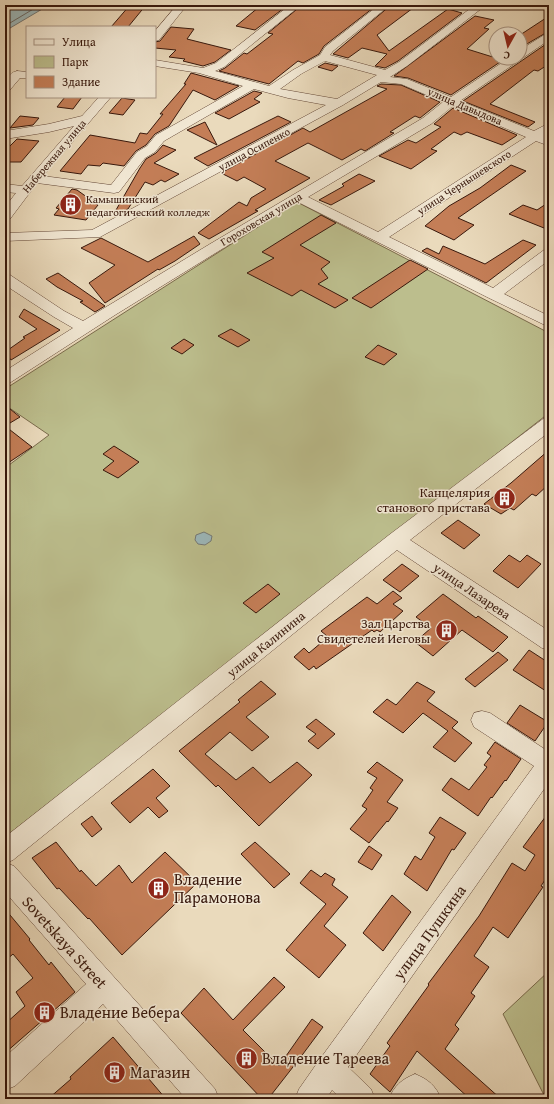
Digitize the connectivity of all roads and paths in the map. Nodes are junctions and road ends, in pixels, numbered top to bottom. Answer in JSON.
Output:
{"nodes":[{"id":1,"x":182,"y":5,"type":"edge"},
{"id":2,"x":296,"y":5,"type":"edge"},
{"id":3,"x":385,"y":5,"type":"edge"},
{"id":4,"x":482,"y":5,"type":"edge"},
{"id":5,"x":540,"y":5,"type":"edge"},
{"id":6,"x":549,"y":7,"type":"edge"},
{"id":7,"x":549,"y":35,"type":"edge"},
{"id":8,"x":156,"y":37,"type":"edge"},
{"id":9,"x":528,"y":49,"type":"edge"},
{"id":10,"x":324,"y":57,"type":"junction"},
{"id":11,"x":156,"y":63,"type":"edge"},
{"id":12,"x":504,"y":66,"type":"edge"},
{"id":13,"x":205,"y":71,"type":"junction"},
{"id":14,"x":26,"y":75,"type":"edge"},
{"id":15,"x":383,"y":77,"type":"junction"},
{"id":16,"x":251,"y":86,"type":"junction"},
{"id":17,"x":5,"y":89,"type":"edge"},
{"id":18,"x":271,"y":90,"type":"junction"},
{"id":19,"x":104,"y":98,"type":"edge"},
{"id":20,"x":453,"y":101,"type":"junction"},
{"id":21,"x":339,"y":103,"type":"junction"},
{"id":22,"x":86,"y":119,"type":"junction"},
{"id":23,"x":549,"y":127,"type":"edge"},
{"id":24,"x":5,"y":136,"type":"edge"},
{"id":25,"x":535,"y":136,"type":"junction"},
{"id":26,"x":549,"y":142,"type":"edge"},
{"id":27,"x":34,"y":179,"type":"junction"},
{"id":28,"x":5,"y":188,"type":"edge"},
{"id":29,"x":25,"y":190,"type":"junction"},
{"id":30,"x":298,"y":197,"type":"junction"},
{"id":31,"x":5,"y":216,"type":"edge"},
{"id":32,"x":5,"y":237,"type":"edge"},
{"id":33,"x":379,"y":237,"type":"junction"},
{"id":34,"x":549,"y":253,"type":"edge"},
{"id":35,"x":5,"y":278,"type":"edge"},
{"id":36,"x":494,"y":295,"type":"junction"},
{"id":37,"x":549,"y":322,"type":"edge"},
{"id":38,"x":83,"y":327,"type":"junction"},
{"id":39,"x":5,"y":378,"type":"edge"},
{"id":40,"x":549,"y":423,"type":"edge"},
{"id":41,"x":396,"y":540,"type":"junction"},
{"id":42,"x":549,"y":642,"type":"edge"},
{"id":43,"x":482,"y":720,"type":"dead end"},
{"id":44,"x":549,"y":764,"type":"edge"},
{"id":45,"x":5,"y":852,"type":"edge"},
{"id":46,"x":5,"y":874,"type":"edge"},
{"id":47,"x":104,"y":985,"type":"junction"},
{"id":48,"x":330,"y":1070,"type":"junction"},
{"id":49,"x":5,"y":1076,"type":"edge"},
{"id":50,"x":205,"y":1099,"type":"edge"},
{"id":51,"x":309,"y":1099,"type":"edge"},
{"id":52,"x":361,"y":1099,"type":"edge"},
{"id":53,"x":403,"y":1099,"type":"edge"},
{"id":54,"x":427,"y":1099,"type":"edge"}],
"edges":[{"from":1,"to":8,"type":"street"},
{"from":2,"to":13,"type":"street"},
{"from":3,"to":10,"type":"street"},
{"from":4,"to":15,"type":"street","name":"улица Осипенко"},
{"from":5,"to":6,"type":"street"},
{"from":7,"to":9,"type":"street"},
{"from":10,"to":15,"type":"street","name":"улица Давыдова"},
{"from":10,"to":18,"type":"street"},
{"from":11,"to":13,"type":"street"},
{"from":12,"to":20,"type":"street","name":"Гороховская улица"},
{"from":13,"to":16,"type":"street"},
{"from":14,"to":17,"type":"street"},
{"from":15,"to":20,"type":"street","name":"улица Давыдова"},
{"from":15,"to":21,"type":"street","name":"улица Осипенко"},
{"from":16,"to":18,"type":"street"},
{"from":16,"to":27,"type":"street"},
{"from":18,"to":21,"type":"street"},
{"from":19,"to":22,"type":"street","name":"Набережная улица"},
{"from":20,"to":25,"type":"street","name":"улица Давыдова"},
{"from":20,"to":30,"type":"street","name":"Гороховская улица"},
{"from":21,"to":32,"type":"street","name":"улица Осипенко"},
{"from":22,"to":24,"type":"street"},
{"from":22,"to":27,"type":"street","name":"Набережная улица"},
{"from":23,"to":25,"type":"street","name":"улица Чернышевского"},
{"from":25,"to":26,"type":"street","name":"улица Давыдова"},
{"from":25,"to":33,"type":"street","name":"улица Чернышевского"},
{"from":27,"to":29,"type":"street","name":"Набережная улица"},
{"from":28,"to":29,"type":"street"},
{"from":29,"to":31,"type":"street","name":"Набережная улица"},
{"from":30,"to":33,"type":"street"},
{"from":30,"to":38,"type":"street","name":"Гороховская улица"},
{"from":33,"to":36,"type":"street"},
{"from":34,"to":36,"type":"street"},
{"from":35,"to":38,"type":"street"},
{"from":36,"to":37,"type":"street"},
{"from":38,"to":39,"type":"street","name":"Гороховская улица"},
{"from":40,"to":41,"type":"street","name":"улица Калинина"},
{"from":41,"to":42,"type":"street","name":"улица Лазарева"},
{"from":41,"to":45,"type":"street","name":"улица Калинина"},
{"from":43,"to":44,"type":"street"},
{"from":44,"to":48,"type":"street","name":"улица Пушкина"},
{"from":46,"to":47,"type":"street","name":"Sovetskaya Street"},
{"from":47,"to":49,"type":"street"},
{"from":47,"to":50,"type":"street","name":"Sovetskaya Street"},
{"from":48,"to":51,"type":"street","name":"улица Пушкина"},
{"from":48,"to":52,"type":"street"},
{"from":53,"to":54,"type":"street"}]}
